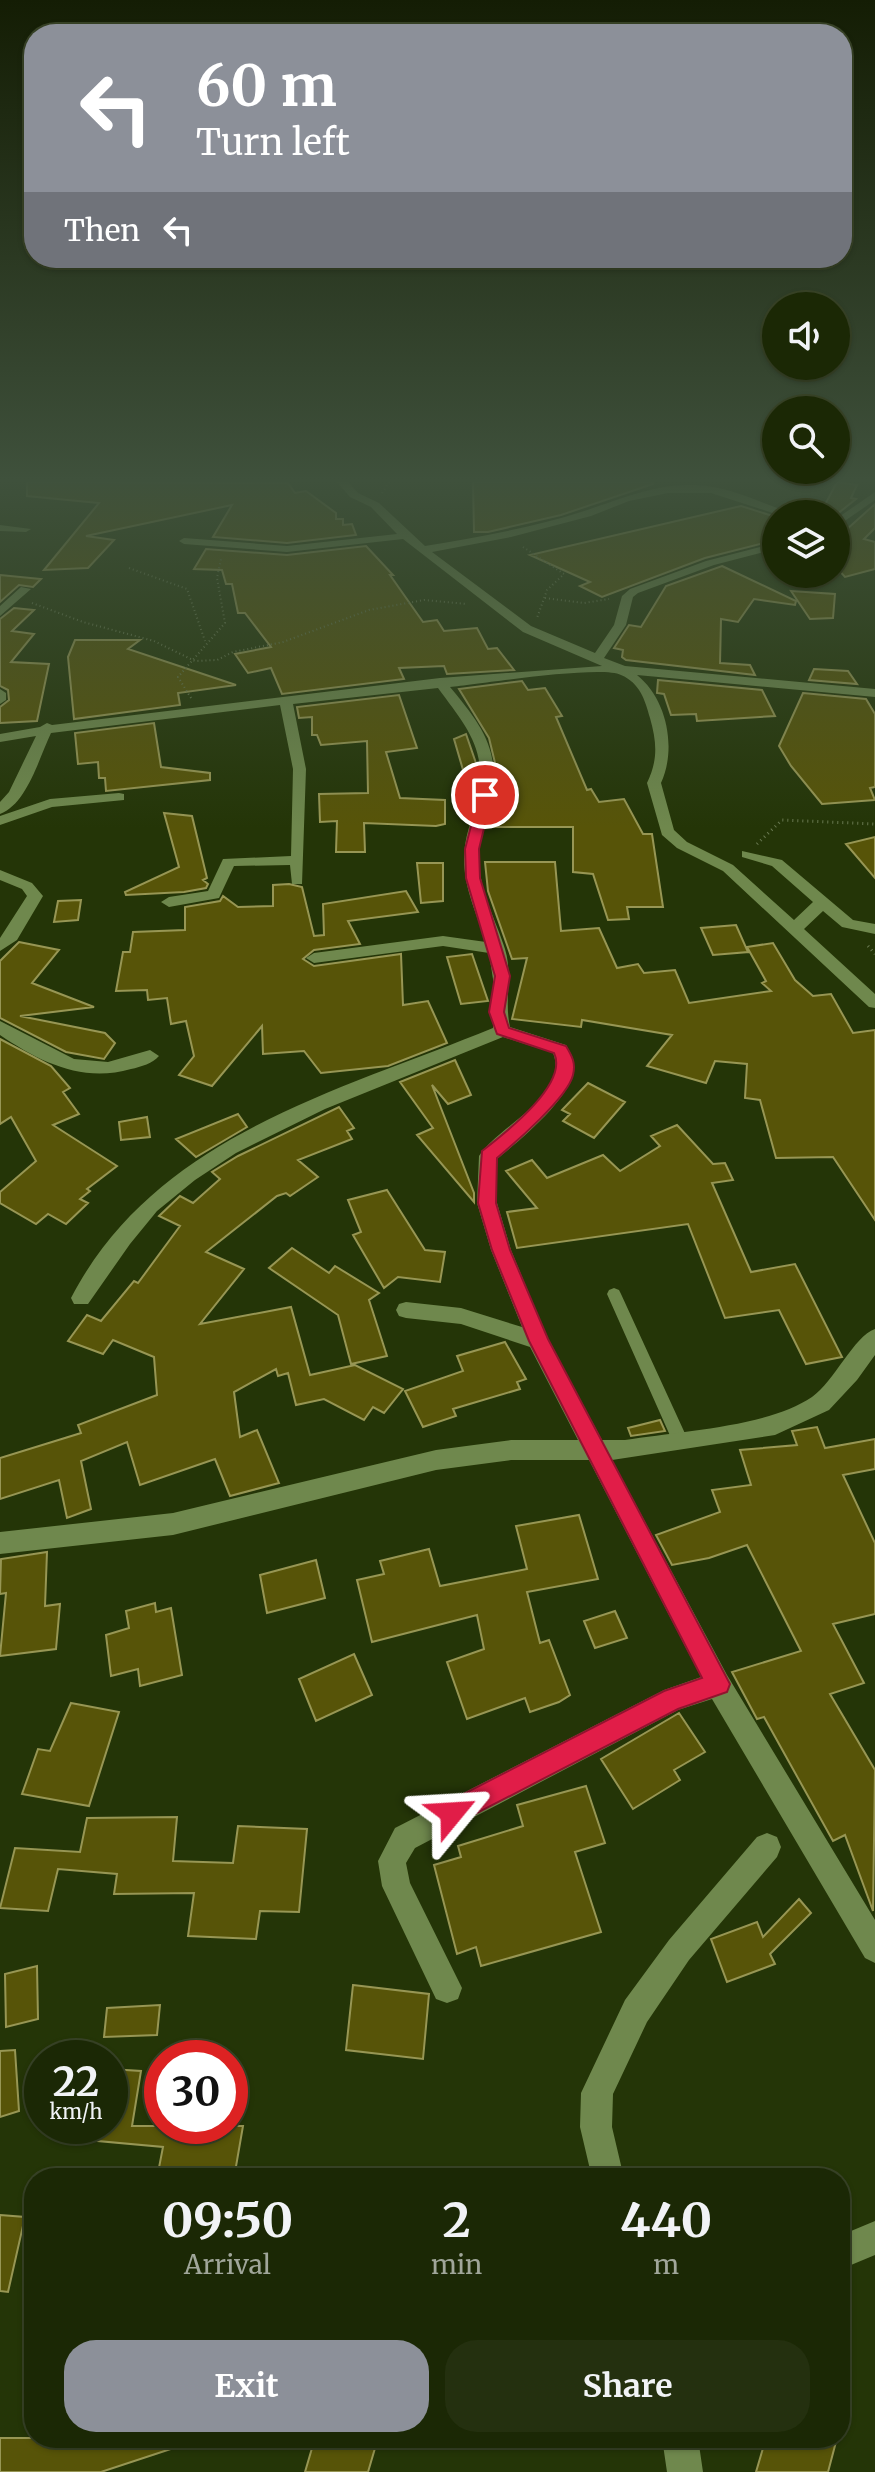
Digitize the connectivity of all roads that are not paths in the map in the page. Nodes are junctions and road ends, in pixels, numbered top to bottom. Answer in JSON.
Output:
{"nodes":[{"id":1,"x":16,"y":597,"type":"edge"},
{"id":2,"x":485,"y":597,"type":"edge"},
{"id":3,"x":628,"y":597,"type":"edge"},
{"id":4,"x":0,"y":612,"type":"edge"},
{"id":5,"x":596,"y":661,"type":"junction"},
{"id":6,"x":623,"y":670,"type":"junction"},
{"id":7,"x":440,"y":682,"type":"junction"},
{"id":8,"x":0,"y":693,"type":"edge"},
{"id":9,"x":875,"y":693,"type":"edge"},
{"id":10,"x":0,"y":700,"type":"edge"},
{"id":11,"x":285,"y":700,"type":"junction"},
{"id":12,"x":47,"y":727,"type":"junction"},
{"id":13,"x":0,"y":738,"type":"edge"},
{"id":14,"x":15,"y":794,"type":"junction"},
{"id":15,"x":119,"y":797,"type":"dead end"},
{"id":16,"x":32,"y":807,"type":"junction"},
{"id":17,"x":0,"y":810,"type":"edge"},
{"id":18,"x":0,"y":821,"type":"edge"},
{"id":19,"x":747,"y":854,"type":"road end"},
{"id":20,"x":298,"y":860,"type":"junction"},
{"id":21,"x":0,"y":875,"type":"edge"},
{"id":22,"x":297,"y":881,"type":"dead end"},
{"id":23,"x":169,"y":902,"type":"dead end"},
{"id":24,"x":823,"y":902,"type":"junction"},
{"id":25,"x":875,"y":929,"type":"edge"},
{"id":26,"x":793,"y":930,"type":"junction"},
{"id":27,"x":0,"y":946,"type":"edge"},
{"id":28,"x":497,"y":949,"type":"junction"},
{"id":29,"x":314,"y":958,"type":"dead end"},
{"id":30,"x":875,"y":1003,"type":"edge"},
{"id":31,"x":0,"y":1027,"type":"edge"},
{"id":32,"x":502,"y":1031,"type":"junction"},
{"id":33,"x":150,"y":1056,"type":"dead end"},
{"id":34,"x":614,"y":1294,"type":"dead end"},
{"id":35,"x":81,"y":1298,"type":"dead end"},
{"id":36,"x":406,"y":1310,"type":"dead end"},
{"id":37,"x":875,"y":1338,"type":"edge"},
{"id":38,"x":538,"y":1341,"type":"junction"},
{"id":39,"x":680,"y":1440,"type":"junction"},
{"id":40,"x":597,"y":1451,"type":"junction"},
{"id":41,"x":0,"y":1543,"type":"edge"},
{"id":42,"x":718,"y":1684,"type":"junction"},
{"id":43,"x":767,"y":1847,"type":"dead end"},
{"id":44,"x":875,"y":1948,"type":"edge"},
{"id":45,"x":447,"y":1988,"type":"dead end"},
{"id":46,"x":606,"y":2168,"type":"edge"},
{"id":47,"x":875,"y":2238,"type":"edge"},
{"id":48,"x":850,"y":2248,"type":"edge"},
{"id":49,"x":681,"y":2448,"type":"edge"},
{"id":50,"x":685,"y":2472,"type":"edge"}],
"edges":[{"from":1,"to":4,"type":"street"},
{"from":2,"to":5,"type":"street"},
{"from":3,"to":5,"type":"street"},
{"from":5,"to":6,"type":"street"},
{"from":6,"to":7,"type":"street"},
{"from":6,"to":9,"type":"street"},
{"from":6,"to":26,"type":"street"},
{"from":7,"to":11,"type":"street"},
{"from":7,"to":28,"type":"street"},
{"from":8,"to":10,"type":"street"},
{"from":11,"to":12,"type":"street"},
{"from":11,"to":20,"type":"street"},
{"from":12,"to":13,"type":"street"},
{"from":12,"to":14,"type":"street"},
{"from":14,"to":16,"type":"street"},
{"from":14,"to":17,"type":"street"},
{"from":15,"to":16,"type":"street"},
{"from":16,"to":18,"type":"street"},
{"from":19,"to":24,"type":"street"},
{"from":20,"to":22,"type":"street"},
{"from":20,"to":23,"type":"street"},
{"from":21,"to":27,"type":"street"},
{"from":24,"to":25,"type":"street"},
{"from":24,"to":26,"type":"street"},
{"from":26,"to":30,"type":"street"},
{"from":28,"to":29,"type":"street"},
{"from":28,"to":32,"type":"street"},
{"from":31,"to":33,"type":"street"},
{"from":32,"to":35,"type":"street"},
{"from":32,"to":38,"type":"street"},
{"from":34,"to":39,"type":"lane"},
{"from":36,"to":38,"type":"street"},
{"from":37,"to":39,"type":"street"},
{"from":38,"to":40,"type":"street"},
{"from":39,"to":40,"type":"street"},
{"from":40,"to":41,"type":"street"},
{"from":40,"to":42,"type":"street"},
{"from":42,"to":44,"type":"street"},
{"from":42,"to":45,"type":"street"},
{"from":43,"to":46,"type":"street"},
{"from":47,"to":48,"type":"street"},
{"from":49,"to":50,"type":"street"}]}
